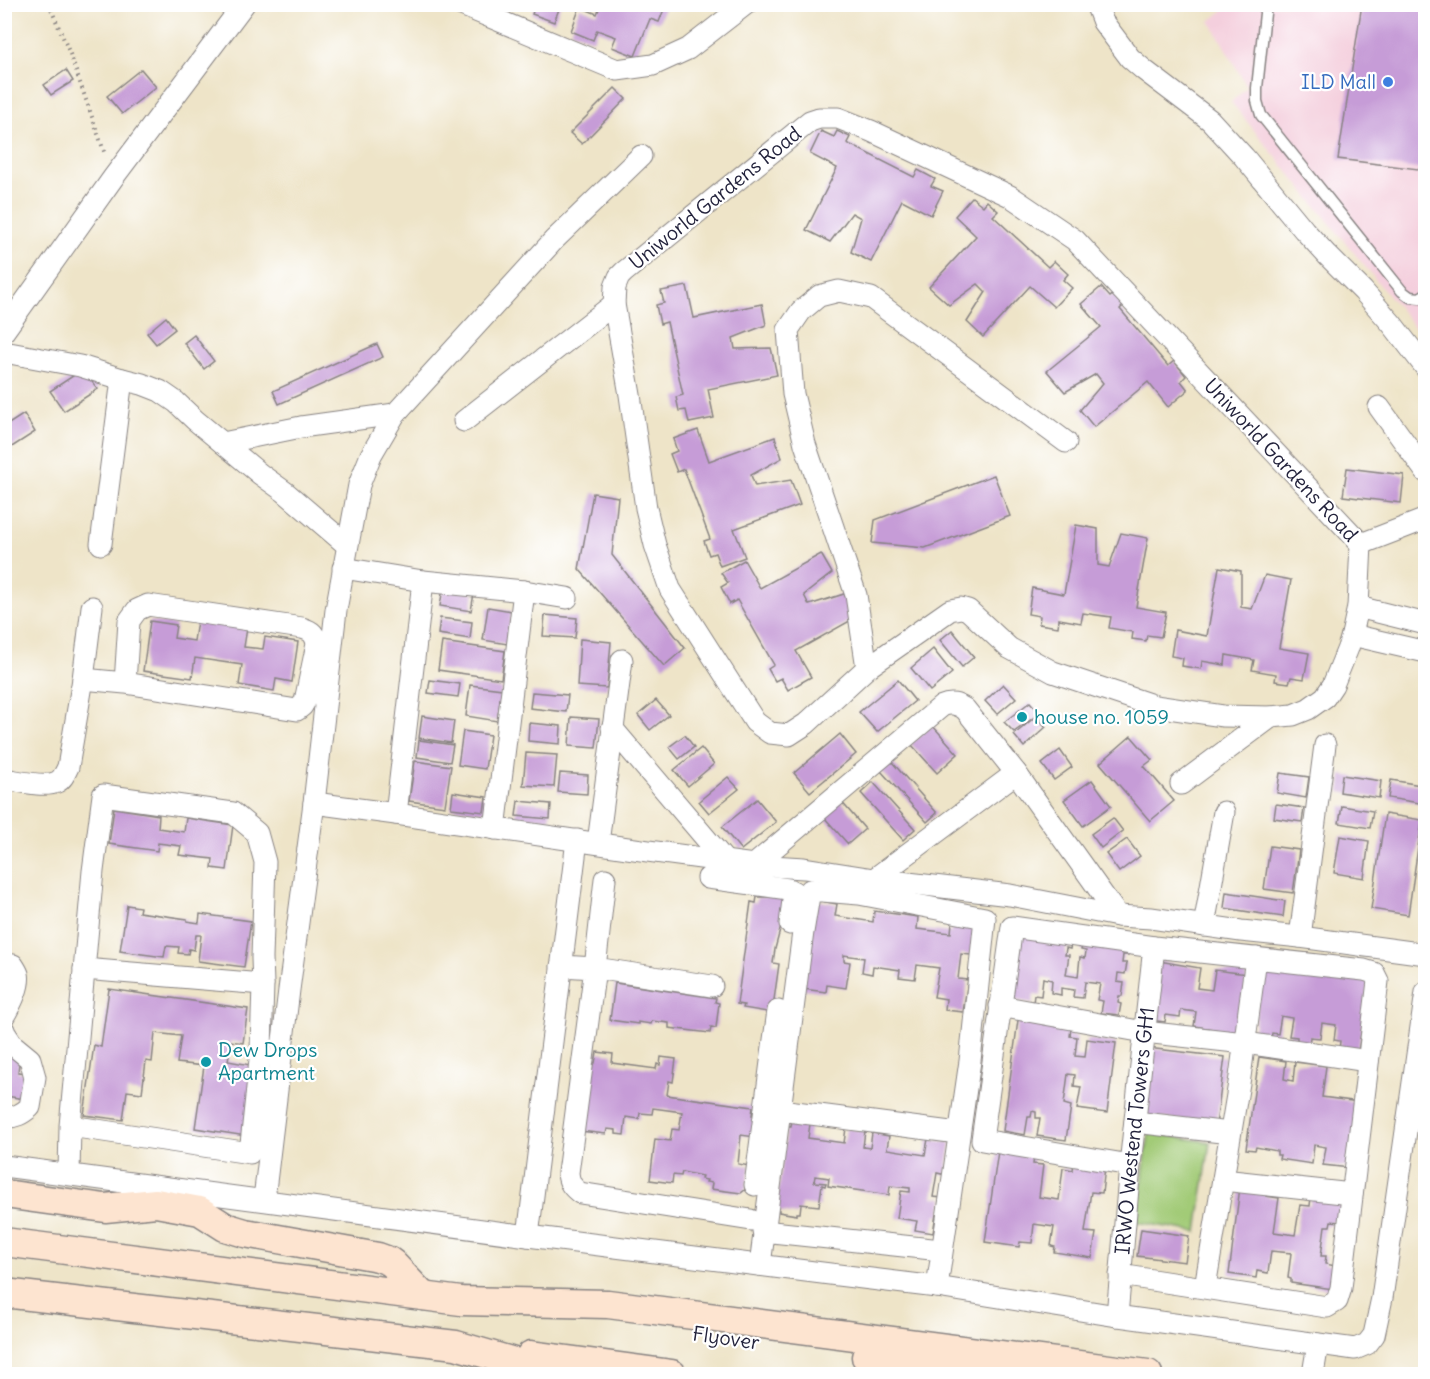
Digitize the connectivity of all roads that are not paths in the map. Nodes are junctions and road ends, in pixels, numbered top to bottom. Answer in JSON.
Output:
{"nodes":[{"id":1,"x":244,"y":4,"type":"edge"},
{"id":2,"x":459,"y":4,"type":"edge"},
{"id":3,"x":746,"y":4,"type":"edge"},
{"id":4,"x":1096,"y":4,"type":"edge"},
{"id":5,"x":1266,"y":4,"type":"edge"},
{"id":6,"x":641,"y":156,"type":"dead end"},
{"id":7,"x":1425,"y":294,"type":"edge"},
{"id":8,"x":614,"y":304,"type":"junction"},
{"id":9,"x":4,"y":331,"type":"edge"},
{"id":10,"x":4,"y":352,"type":"edge"},
{"id":11,"x":1425,"y":368,"type":"edge"},
{"id":12,"x":122,"y":379,"type":"junction"},
{"id":13,"x":1379,"y":407,"type":"dead end"},
{"id":14,"x":394,"y":414,"type":"junction"},
{"id":15,"x":464,"y":421,"type":"dead end"},
{"id":16,"x":1066,"y":442,"type":"dead end"},
{"id":17,"x":223,"y":443,"type":"junction"},
{"id":18,"x":1425,"y":472,"type":"edge"},
{"id":19,"x":1425,"y":519,"type":"edge"},
{"id":20,"x":101,"y":544,"type":"dead end"},
{"id":21,"x":1361,"y":544,"type":"junction"},
{"id":22,"x":347,"y":545,"type":"junction"},
{"id":23,"x":343,"y":568,"type":"junction"},
{"id":24,"x":423,"y":581,"type":"junction"},
{"id":25,"x":524,"y":591,"type":"junction"},
{"id":26,"x":567,"y":598,"type":"dead end"},
{"id":27,"x":92,"y":607,"type":"dead end"},
{"id":28,"x":1358,"y":607,"type":"junction"},
{"id":29,"x":1425,"y":624,"type":"edge"},
{"id":30,"x":1352,"y":635,"type":"junction"},
{"id":31,"x":1425,"y":652,"type":"edge"},
{"id":32,"x":622,"y":660,"type":"dead end"},
{"id":33,"x":867,"y":668,"type":"junction"},
{"id":34,"x":83,"y":680,"type":"junction"},
{"id":35,"x":124,"y":683,"type":"junction"},
{"id":36,"x":1271,"y":717,"type":"junction"},
{"id":37,"x":612,"y":729,"type":"junction"},
{"id":38,"x":1325,"y":745,"type":"dead end"},
{"id":39,"x":1016,"y":772,"type":"junction"},
{"id":40,"x":4,"y":779,"type":"edge"},
{"id":41,"x":1181,"y":784,"type":"dead end"},
{"id":42,"x":314,"y":803,"type":"junction"},
{"id":43,"x":1224,"y":812,"type":"dead end"},
{"id":44,"x":396,"y":814,"type":"junction"},
{"id":45,"x":495,"y":829,"type":"junction"},
{"id":46,"x":577,"y":840,"type":"junction"},
{"id":47,"x":598,"y":843,"type":"junction"},
{"id":48,"x":725,"y":861,"type":"junction"},
{"id":49,"x":754,"y":865,"type":"junction"},
{"id":50,"x":708,"y":878,"type":"dead end"},
{"id":51,"x":605,"y":879,"type":"dead end"},
{"id":52,"x":874,"y":879,"type":"junction"},
{"id":53,"x":1118,"y":916,"type":"junction"},
{"id":54,"x":1204,"y":926,"type":"junction"},
{"id":55,"x":1300,"y":937,"type":"junction"},
{"id":56,"x":1154,"y":947,"type":"junction"},
{"id":57,"x":1425,"y":954,"type":"edge"},
{"id":58,"x":1256,"y":958,"type":"junction"},
{"id":59,"x":4,"y":964,"type":"edge"},
{"id":60,"x":561,"y":966,"type":"junction"},
{"id":61,"x":595,"y":968,"type":"junction"},
{"id":62,"x":84,"y":969,"type":"junction"},
{"id":63,"x":263,"y":984,"type":"junction"},
{"id":64,"x":712,"y":986,"type":"dead end"},
{"id":65,"x":289,"y":990,"type":"junction"},
{"id":66,"x":1425,"y":992,"type":"edge"},
{"id":67,"x":1000,"y":1006,"type":"junction"},
{"id":68,"x":4,"y":1016,"type":"edge"},
{"id":69,"x":4,"y":1030,"type":"edge"},
{"id":70,"x":1144,"y":1032,"type":"junction"},
{"id":71,"x":1245,"y":1042,"type":"junction"},
{"id":72,"x":1368,"y":1061,"type":"junction"},
{"id":73,"x":780,"y":1110,"type":"junction"},
{"id":74,"x":4,"y":1117,"type":"edge"},
{"id":75,"x":1135,"y":1122,"type":"junction"},
{"id":76,"x":70,"y":1126,"type":"junction"},
{"id":77,"x":958,"y":1133,"type":"junction"},
{"id":78,"x":1230,"y":1133,"type":"junction"},
{"id":79,"x":1130,"y":1165,"type":"junction"},
{"id":80,"x":4,"y":1166,"type":"edge"},
{"id":81,"x":69,"y":1174,"type":"junction"},
{"id":82,"x":1223,"y":1180,"type":"junction"},
{"id":83,"x":4,"y":1194,"type":"edge"},
{"id":84,"x":1352,"y":1194,"type":"junction"},
{"id":85,"x":264,"y":1199,"type":"junction"},
{"id":86,"x":201,"y":1202,"type":"junction"},
{"id":87,"x":757,"y":1226,"type":"junction"},
{"id":88,"x":528,"y":1236,"type":"junction"},
{"id":89,"x":4,"y":1242,"type":"edge"},
{"id":90,"x":941,"y":1250,"type":"junction"},
{"id":91,"x":752,"y":1264,"type":"junction"},
{"id":92,"x":1120,"y":1275,"type":"junction"},
{"id":93,"x":937,"y":1287,"type":"junction"},
{"id":94,"x":1204,"y":1287,"type":"junction"},
{"id":95,"x":4,"y":1293,"type":"edge"},
{"id":96,"x":423,"y":1296,"type":"junction"},
{"id":97,"x":461,"y":1301,"type":"junction"},
{"id":98,"x":1117,"y":1316,"type":"junction"},
{"id":99,"x":1318,"y":1344,"type":"junction"},
{"id":100,"x":456,"y":1345,"type":"junction"},
{"id":101,"x":555,"y":1374,"type":"edge"},
{"id":102,"x":672,"y":1374,"type":"edge"},
{"id":103,"x":992,"y":1374,"type":"edge"},
{"id":104,"x":1148,"y":1374,"type":"edge"},
{"id":105,"x":1313,"y":1374,"type":"edge"}],
"edges":[{"from":1,"to":9,"type":"street"},
{"from":2,"to":3,"type":"street"},
{"from":4,"to":11,"type":"street"},
{"from":5,"to":7,"type":"lane"},
{"from":6,"to":14,"type":"street"},
{"from":8,"to":15,"type":"street"},
{"from":8,"to":21,"type":"street","name":"Uniworld Gardens Road"},
{"from":8,"to":33,"type":"street","name":"Uniworld Gardens Road"},
{"from":10,"to":12,"type":"street"},
{"from":12,"to":17,"type":"street"},
{"from":12,"to":20,"type":"street"},
{"from":13,"to":18,"type":"street"},
{"from":14,"to":17,"type":"street"},
{"from":14,"to":22,"type":"street"},
{"from":16,"to":33,"type":"street"},
{"from":17,"to":22,"type":"street"},
{"from":19,"to":21,"type":"street"},
{"from":21,"to":28,"type":"street","name":"Uniworld Gardens Road"},
{"from":22,"to":23,"type":"street"},
{"from":23,"to":24,"type":"street"},
{"from":23,"to":42,"type":"street"},
{"from":24,"to":25,"type":"street"},
{"from":24,"to":44,"type":"street"},
{"from":25,"to":26,"type":"street"},
{"from":25,"to":45,"type":"street"},
{"from":27,"to":34,"type":"street"},
{"from":28,"to":29,"type":"street"},
{"from":28,"to":30,"type":"street","name":"Uniworld Gardens Road"},
{"from":30,"to":31,"type":"street"},
{"from":30,"to":36,"type":"street","name":"Uniworld Gardens Road"},
{"from":32,"to":37,"type":"street"},
{"from":33,"to":36,"type":"street","name":"Uniworld Gardens Road"},
{"from":34,"to":35,"type":"street"},
{"from":34,"to":40,"type":"street"},
{"from":35,"to":35,"type":"street"},
{"from":36,"to":41,"type":"street"},
{"from":37,"to":47,"type":"street"},
{"from":37,"to":48,"type":"street"},
{"from":38,"to":55,"type":"street"},
{"from":39,"to":49,"type":"street"},
{"from":39,"to":52,"type":"street"},
{"from":39,"to":53,"type":"street"},
{"from":42,"to":44,"type":"street"},
{"from":42,"to":65,"type":"street"},
{"from":43,"to":54,"type":"street"},
{"from":44,"to":45,"type":"street"},
{"from":45,"to":46,"type":"street"},
{"from":46,"to":47,"type":"street"},
{"from":46,"to":60,"type":"street"},
{"from":47,"to":48,"type":"street"},
{"from":48,"to":49,"type":"street"},
{"from":49,"to":52,"type":"street"},
{"from":50,"to":87,"type":"street"},
{"from":51,"to":61,"type":"street"},
{"from":52,"to":53,"type":"street"},
{"from":53,"to":54,"type":"street"},
{"from":54,"to":55,"type":"street"},
{"from":55,"to":57,"type":"street"},
{"from":56,"to":58,"type":"street"},
{"from":56,"to":67,"type":"street"},
{"from":56,"to":70,"type":"street","name":"IRWO Westend Towers GH1"},
{"from":58,"to":71,"type":"street"},
{"from":58,"to":72,"type":"street"},
{"from":59,"to":68,"type":"street"},
{"from":60,"to":61,"type":"street"},
{"from":60,"to":88,"type":"street"},
{"from":61,"to":64,"type":"street"},
{"from":61,"to":87,"type":"street"},
{"from":62,"to":63,"type":"street"},
{"from":62,"to":63,"type":"street"},
{"from":62,"to":76,"type":"street"},
{"from":63,"to":65,"type":"lane"},
{"from":63,"to":76,"type":"street"},
{"from":65,"to":85,"type":"street"},
{"from":66,"to":99,"type":"street"},
{"from":67,"to":70,"type":"street"},
{"from":67,"to":79,"type":"street"},
{"from":69,"to":74,"type":"street"},
{"from":70,"to":71,"type":"street"},
{"from":70,"to":75,"type":"street","name":"IRWO Westend Towers GH1"},
{"from":71,"to":72,"type":"street"},
{"from":71,"to":78,"type":"street"},
{"from":72,"to":84,"type":"street"},
{"from":73,"to":77,"type":"street"},
{"from":73,"to":77,"type":"street"},
{"from":73,"to":87,"type":"street"},
{"from":75,"to":78,"type":"street"},
{"from":75,"to":79,"type":"street","name":"IRWO Westend Towers GH1"},
{"from":76,"to":81,"type":"street"},
{"from":77,"to":90,"type":"street"},
{"from":78,"to":82,"type":"street"},
{"from":79,"to":92,"type":"street","name":"IRWO Westend Towers GH1"},
{"from":80,"to":81,"type":"street"},
{"from":81,"to":86,"type":"street"},
{"from":82,"to":84,"type":"street"},
{"from":82,"to":94,"type":"street"},
{"from":83,"to":86,"type":"main road"},
{"from":84,"to":94,"type":"street"},
{"from":85,"to":86,"type":"street"},
{"from":85,"to":88,"type":"street"},
{"from":86,"to":96,"type":"main road"},
{"from":87,"to":90,"type":"street"},
{"from":87,"to":91,"type":"street"},
{"from":88,"to":91,"type":"street"},
{"from":89,"to":96,"type":"main road"},
{"from":90,"to":93,"type":"street"},
{"from":91,"to":93,"type":"street"},
{"from":92,"to":94,"type":"street"},
{"from":92,"to":98,"type":"street","name":"IRWO Westend Towers GH1"},
{"from":93,"to":98,"type":"street"},
{"from":95,"to":100,"type":"main road"},
{"from":96,"to":97,"type":"main road"},
{"from":97,"to":103,"type":"main road","name":"Flyover"},
{"from":97,"to":104,"type":"main road"},
{"from":98,"to":99,"type":"street"},
{"from":99,"to":105,"type":"street"},
{"from":100,"to":101,"type":"main road"},
{"from":100,"to":102,"type":"main road"}]}
